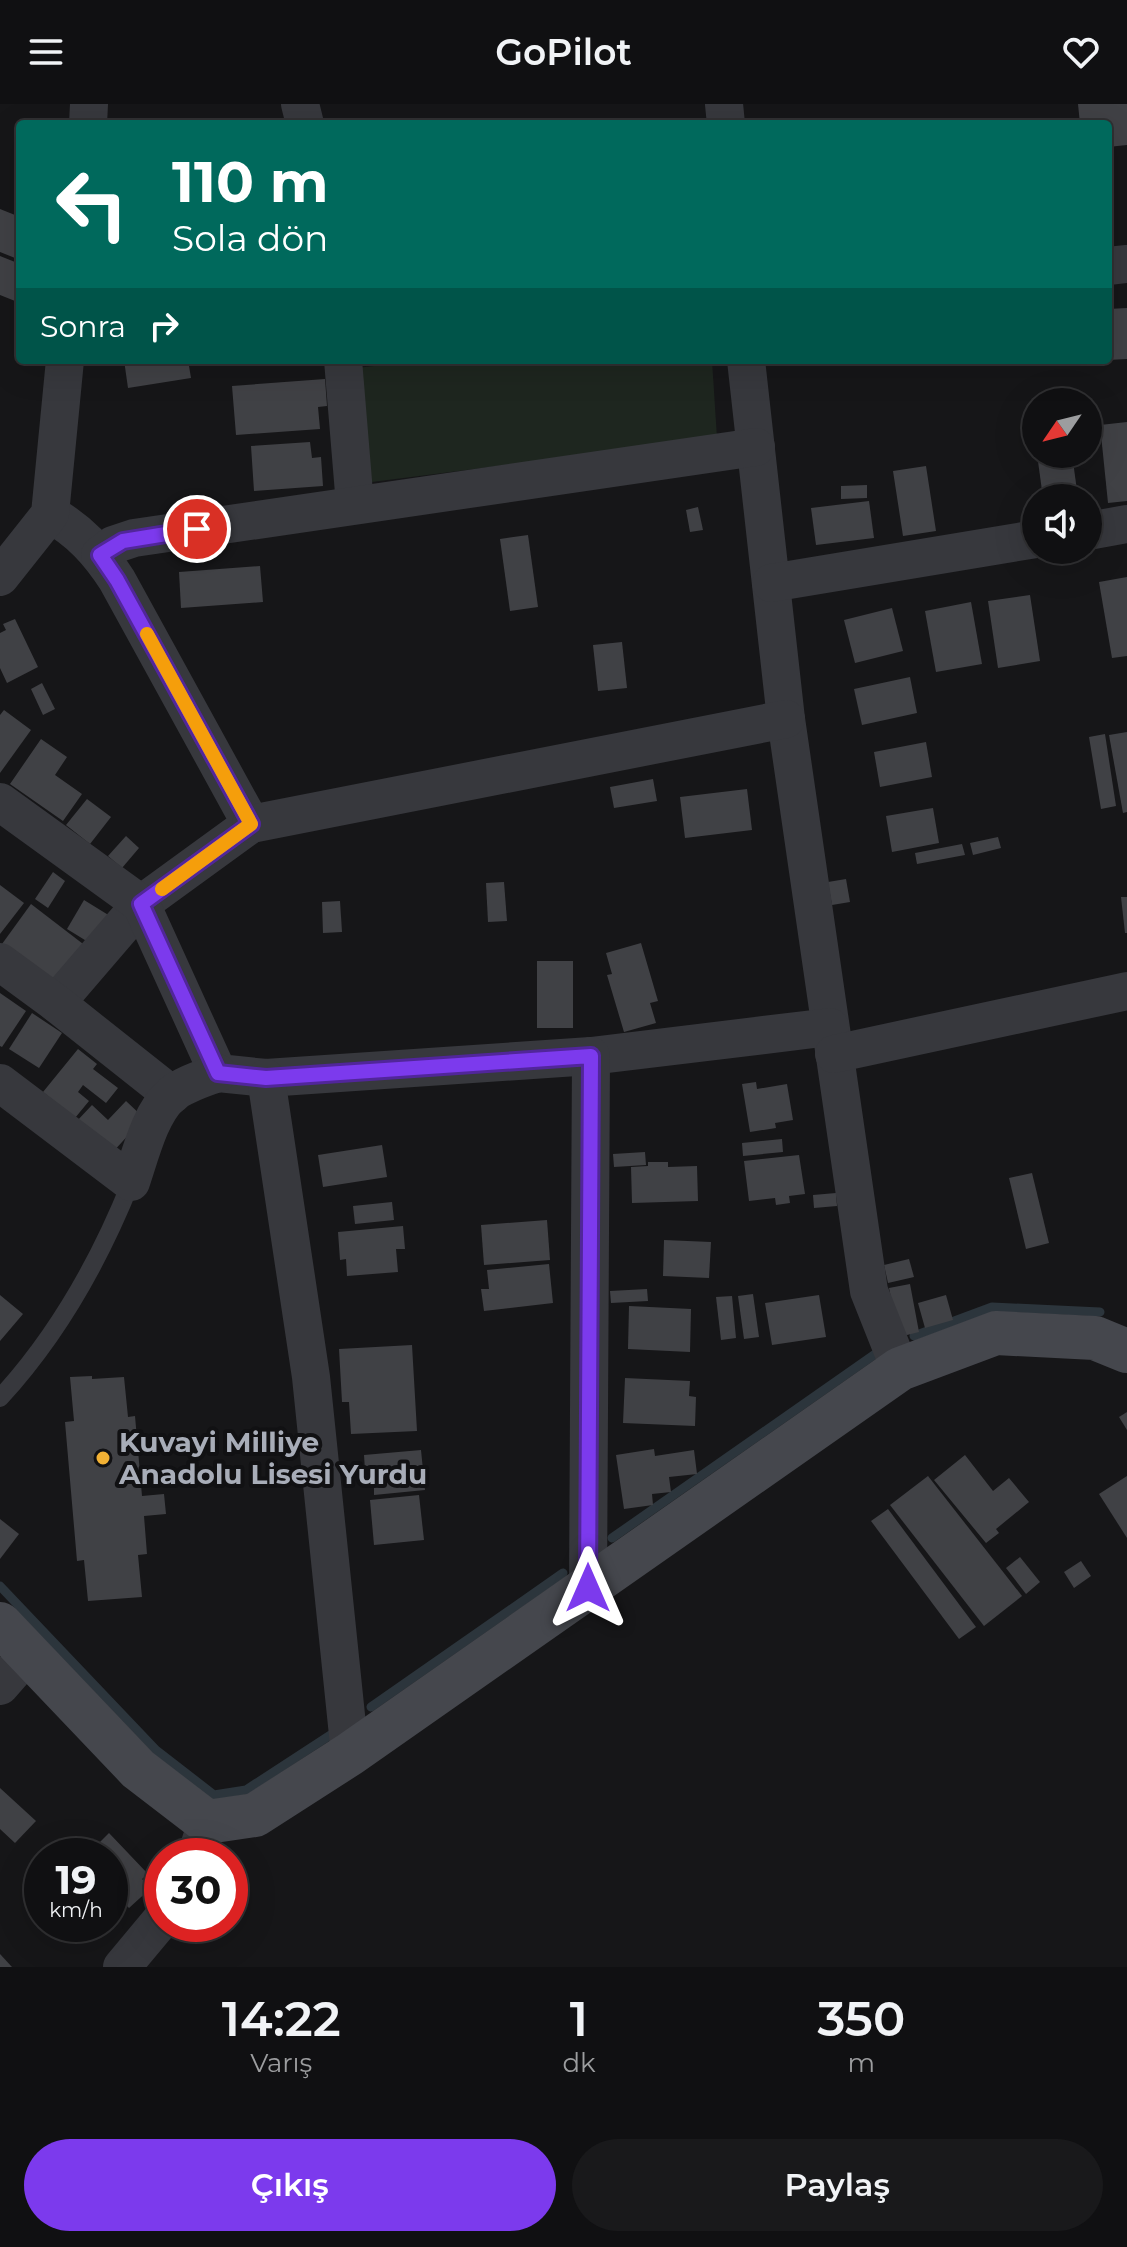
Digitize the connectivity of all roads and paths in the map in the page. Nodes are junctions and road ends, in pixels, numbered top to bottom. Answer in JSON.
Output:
{"nodes":[{"id":1,"x":65,"y":364,"type":"edge"},
{"id":2,"x":343,"y":364,"type":"edge"},
{"id":3,"x":746,"y":364,"type":"edge"},
{"id":4,"x":756,"y":447,"type":"junction"},
{"id":5,"x":355,"y":505,"type":"junction"},
{"id":6,"x":50,"y":514,"type":"junction"},
{"id":7,"x":1127,"y":524,"type":"edge"},
{"id":8,"x":1102,"y":528,"type":"edge"},
{"id":9,"x":1022,"y":541,"type":"edge"},
{"id":10,"x":100,"y":555,"type":"junction"},
{"id":11,"x":0,"y":577,"type":"edge"},
{"id":12,"x":771,"y":583,"type":"junction"},
{"id":13,"x":786,"y":719,"type":"junction"},
{"id":14,"x":0,"y":802,"type":"edge"},
{"id":15,"x":251,"y":824,"type":"junction"},
{"id":16,"x":141,"y":904,"type":"junction"},
{"id":17,"x":0,"y":962,"type":"edge"},
{"id":18,"x":1127,"y":991,"type":"edge"},
{"id":19,"x":56,"y":1003,"type":"junction"},
{"id":20,"x":832,"y":1040,"type":"junction"},
{"id":21,"x":591,"y":1056,"type":"junction"},
{"id":22,"x":218,"y":1073,"type":"junction"},
{"id":23,"x":266,"y":1078,"type":"junction"},
{"id":24,"x":0,"y":1083,"type":"edge"},
{"id":25,"x":172,"y":1095,"type":"junction"},
{"id":26,"x":131,"y":1182,"type":"junction"},
{"id":27,"x":1116,"y":1338,"type":"edge"},
{"id":28,"x":900,"y":1369,"type":"junction"},
{"id":29,"x":0,"y":1398,"type":"edge"},
{"id":30,"x":588,"y":1588,"type":"junction"},
{"id":31,"x":9,"y":1655,"type":"edge"},
{"id":32,"x":350,"y":1754,"type":"junction"},
{"id":33,"x":201,"y":1838,"type":"edge"},
{"id":34,"x":204,"y":1838,"type":"edge"},
{"id":35,"x":144,"y":1941,"type":"edge"},
{"id":36,"x":122,"y":1967,"type":"edge"}],
"edges":[{"from":1,"to":6,"type":"street"},
{"from":2,"to":5,"type":"street"},
{"from":3,"to":4,"type":"street"},
{"from":4,"to":5,"type":"street"},
{"from":4,"to":12,"type":"street"},
{"from":5,"to":10,"type":"street"},
{"from":6,"to":10,"type":"street"},
{"from":6,"to":11,"type":"street"},
{"from":7,"to":8,"type":"street"},
{"from":9,"to":12,"type":"street"},
{"from":10,"to":15,"type":"street"},
{"from":12,"to":13,"type":"street"},
{"from":13,"to":15,"type":"street"},
{"from":13,"to":20,"type":"street"},
{"from":14,"to":16,"type":"street"},
{"from":15,"to":16,"type":"street"},
{"from":16,"to":19,"type":"street"},
{"from":16,"to":22,"type":"street"},
{"from":17,"to":19,"type":"street"},
{"from":18,"to":20,"type":"street"},
{"from":19,"to":25,"type":"street"},
{"from":20,"to":21,"type":"street"},
{"from":20,"to":28,"type":"street"},
{"from":21,"to":23,"type":"street"},
{"from":21,"to":30,"type":"street"},
{"from":22,"to":23,"type":"street"},
{"from":22,"to":25,"type":"street"},
{"from":23,"to":32,"type":"street"},
{"from":24,"to":26,"type":"street"},
{"from":25,"to":26,"type":"street"},
{"from":26,"to":29,"type":"lane"},
{"from":27,"to":28,"type":"street"},
{"from":28,"to":30,"type":"street"},
{"from":30,"to":32,"type":"street"},
{"from":31,"to":33,"type":"street"},
{"from":32,"to":34,"type":"street"},
{"from":35,"to":36,"type":"street"}]}
